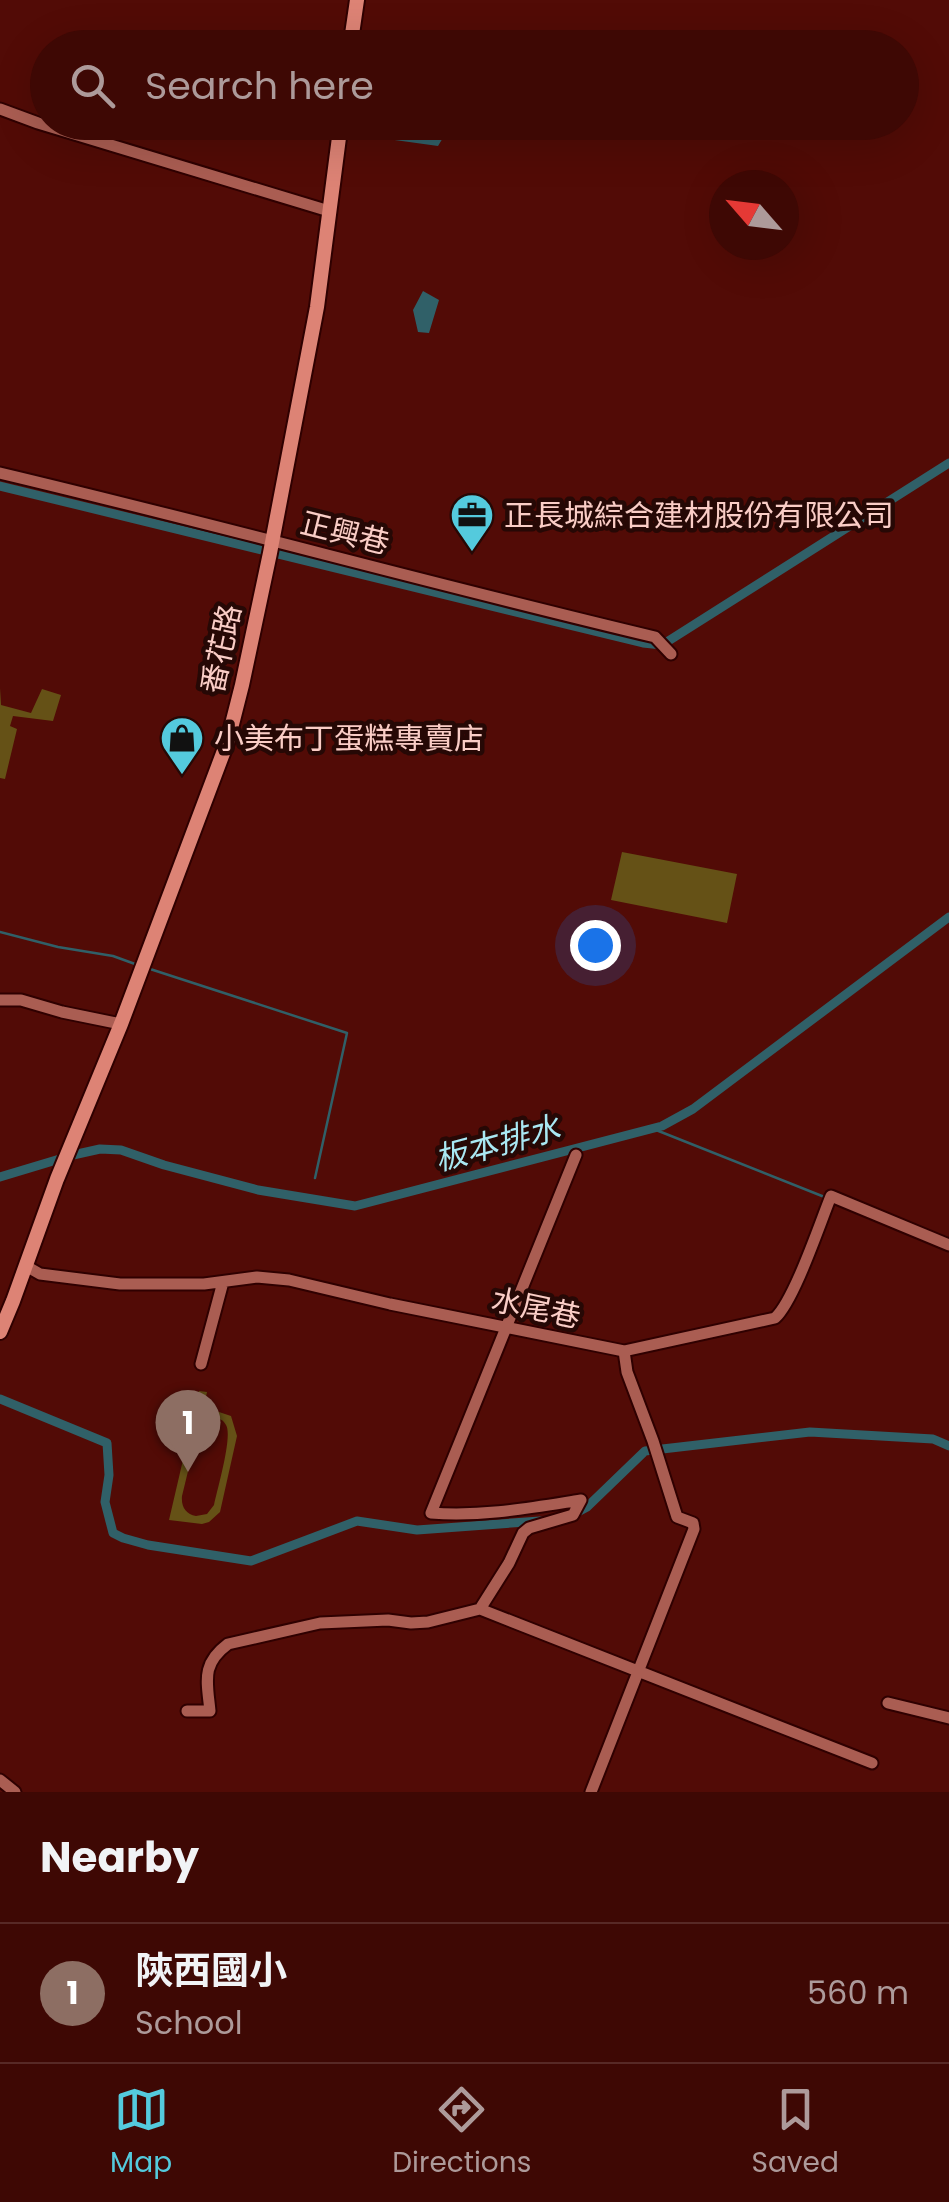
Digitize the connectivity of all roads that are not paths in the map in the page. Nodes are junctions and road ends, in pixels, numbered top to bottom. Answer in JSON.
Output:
{"nodes":[{"id":1,"x":357,"y":0,"type":"edge"},
{"id":2,"x":353,"y":30,"type":"edge"},
{"id":3,"x":0,"y":109,"type":"edge"},
{"id":4,"x":30,"y":120,"type":"edge"},
{"id":5,"x":94,"y":140,"type":"edge"},
{"id":6,"x":339,"y":140,"type":"edge"},
{"id":7,"x":330,"y":211,"type":"junction"},
{"id":8,"x":0,"y":473,"type":"edge"},
{"id":9,"x":271,"y":540,"type":"junction"},
{"id":10,"x":670,"y":654,"type":"dead end"},
{"id":11,"x":0,"y":1000,"type":"edge"},
{"id":12,"x":121,"y":1024,"type":"junction"},
{"id":13,"x":576,"y":1155,"type":"dead end"},
{"id":14,"x":949,"y":1245,"type":"edge"},
{"id":15,"x":26,"y":1266,"type":"junction"},
{"id":16,"x":223,"y":1282,"type":"junction"},
{"id":17,"x":507,"y":1328,"type":"junction"},
{"id":18,"x":0,"y":1332,"type":"edge"},
{"id":19,"x":624,"y":1351,"type":"junction"},
{"id":20,"x":201,"y":1364,"type":"dead end"},
{"id":21,"x":480,"y":1609,"type":"junction"},
{"id":22,"x":638,"y":1671,"type":"junction"},
{"id":23,"x":888,"y":1703,"type":"dead end"},
{"id":24,"x":188,"y":1712,"type":"dead end"},
{"id":25,"x":949,"y":1718,"type":"edge"},
{"id":26,"x":872,"y":1763,"type":"dead end"},
{"id":27,"x":0,"y":1780,"type":"edge"},
{"id":28,"x":15,"y":1792,"type":"edge"},
{"id":29,"x":591,"y":1792,"type":"edge"}],
"edges":[{"from":1,"to":2,"type":"main road"},
{"from":3,"to":4,"type":"street"},
{"from":5,"to":7,"type":"street"},
{"from":6,"to":7,"type":"main road","name":"番花路"},
{"from":7,"to":9,"type":"main road","name":"番花路"},
{"from":8,"to":9,"type":"street","name":"正興巷"},
{"from":9,"to":10,"type":"street","name":"正興巷"},
{"from":9,"to":12,"type":"main road","name":"番花路"},
{"from":11,"to":12,"type":"street"},
{"from":12,"to":15,"type":"main road","name":"番花路"},
{"from":13,"to":17,"type":"street"},
{"from":14,"to":19,"type":"street","name":"水尾巷"},
{"from":15,"to":16,"type":"street","name":"水尾巷"},
{"from":15,"to":18,"type":"main road","name":"番花路"},
{"from":16,"to":17,"type":"street","name":"水尾巷"},
{"from":16,"to":20,"type":"street"},
{"from":17,"to":19,"type":"street","name":"水尾巷"},
{"from":17,"to":21,"type":"street"},
{"from":19,"to":22,"type":"street"},
{"from":21,"to":22,"type":"street"},
{"from":21,"to":24,"type":"street"},
{"from":22,"to":26,"type":"street"},
{"from":22,"to":29,"type":"street"},
{"from":23,"to":25,"type":"street"},
{"from":27,"to":28,"type":"street"}]}
